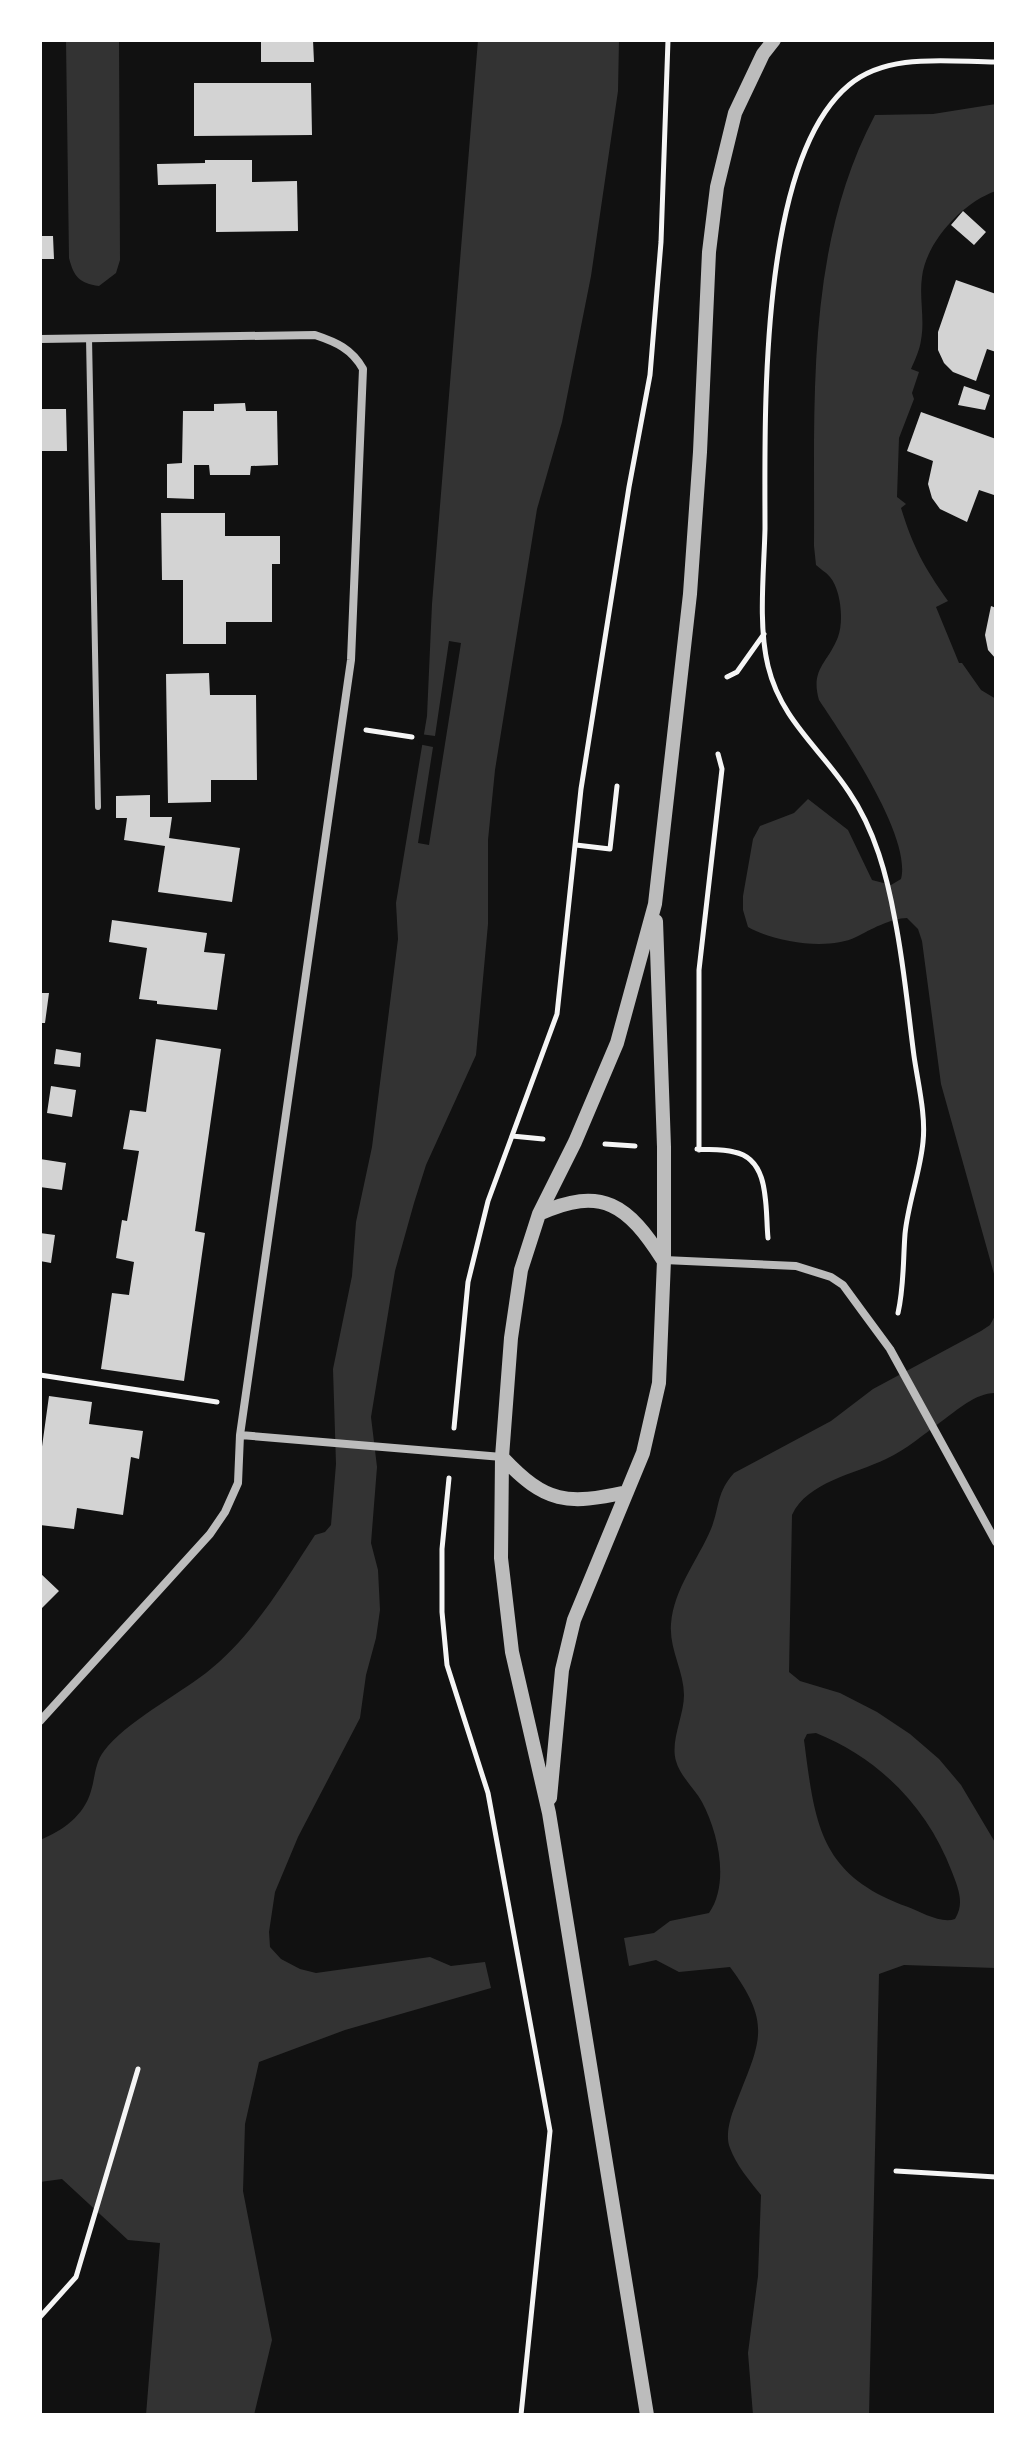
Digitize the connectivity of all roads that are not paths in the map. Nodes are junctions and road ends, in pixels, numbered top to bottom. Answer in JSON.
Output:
{"nodes":[{"id":1,"x":774,"y":40,"type":"edge"},
{"id":2,"x":89,"y":338,"type":"junction"},
{"id":3,"x":40,"y":339,"type":"edge"},
{"id":4,"x":98,"y":807,"type":"dead end"},
{"id":5,"x":655,"y":904,"type":"junction"},
{"id":6,"x":539,"y":1214,"type":"junction"},
{"id":7,"x":664,"y":1260,"type":"junction"},
{"id":8,"x":240,"y":1435,"type":"junction"},
{"id":9,"x":502,"y":1457,"type":"junction"},
{"id":10,"x":627,"y":1492,"type":"junction"},
{"id":11,"x":996,"y":1542,"type":"edge"},
{"id":12,"x":40,"y":1721,"type":"edge"},
{"id":13,"x":549,"y":1813,"type":"junction"},
{"id":14,"x":647,"y":2415,"type":"edge"}],
"edges":[{"from":1,"to":5,"type":"street"},
{"from":2,"to":3,"type":"street"},
{"from":2,"to":4,"type":"lane"},
{"from":2,"to":8,"type":"street"},
{"from":5,"to":6,"type":"street"},
{"from":5,"to":7,"type":"street"},
{"from":6,"to":7,"type":"street"},
{"from":6,"to":9,"type":"street"},
{"from":7,"to":10,"type":"street"},
{"from":7,"to":11,"type":"street"},
{"from":8,"to":9,"type":"street"},
{"from":8,"to":12,"type":"street"},
{"from":9,"to":10,"type":"street"},
{"from":9,"to":13,"type":"street"},
{"from":10,"to":13,"type":"street"},
{"from":13,"to":14,"type":"street"}]}
